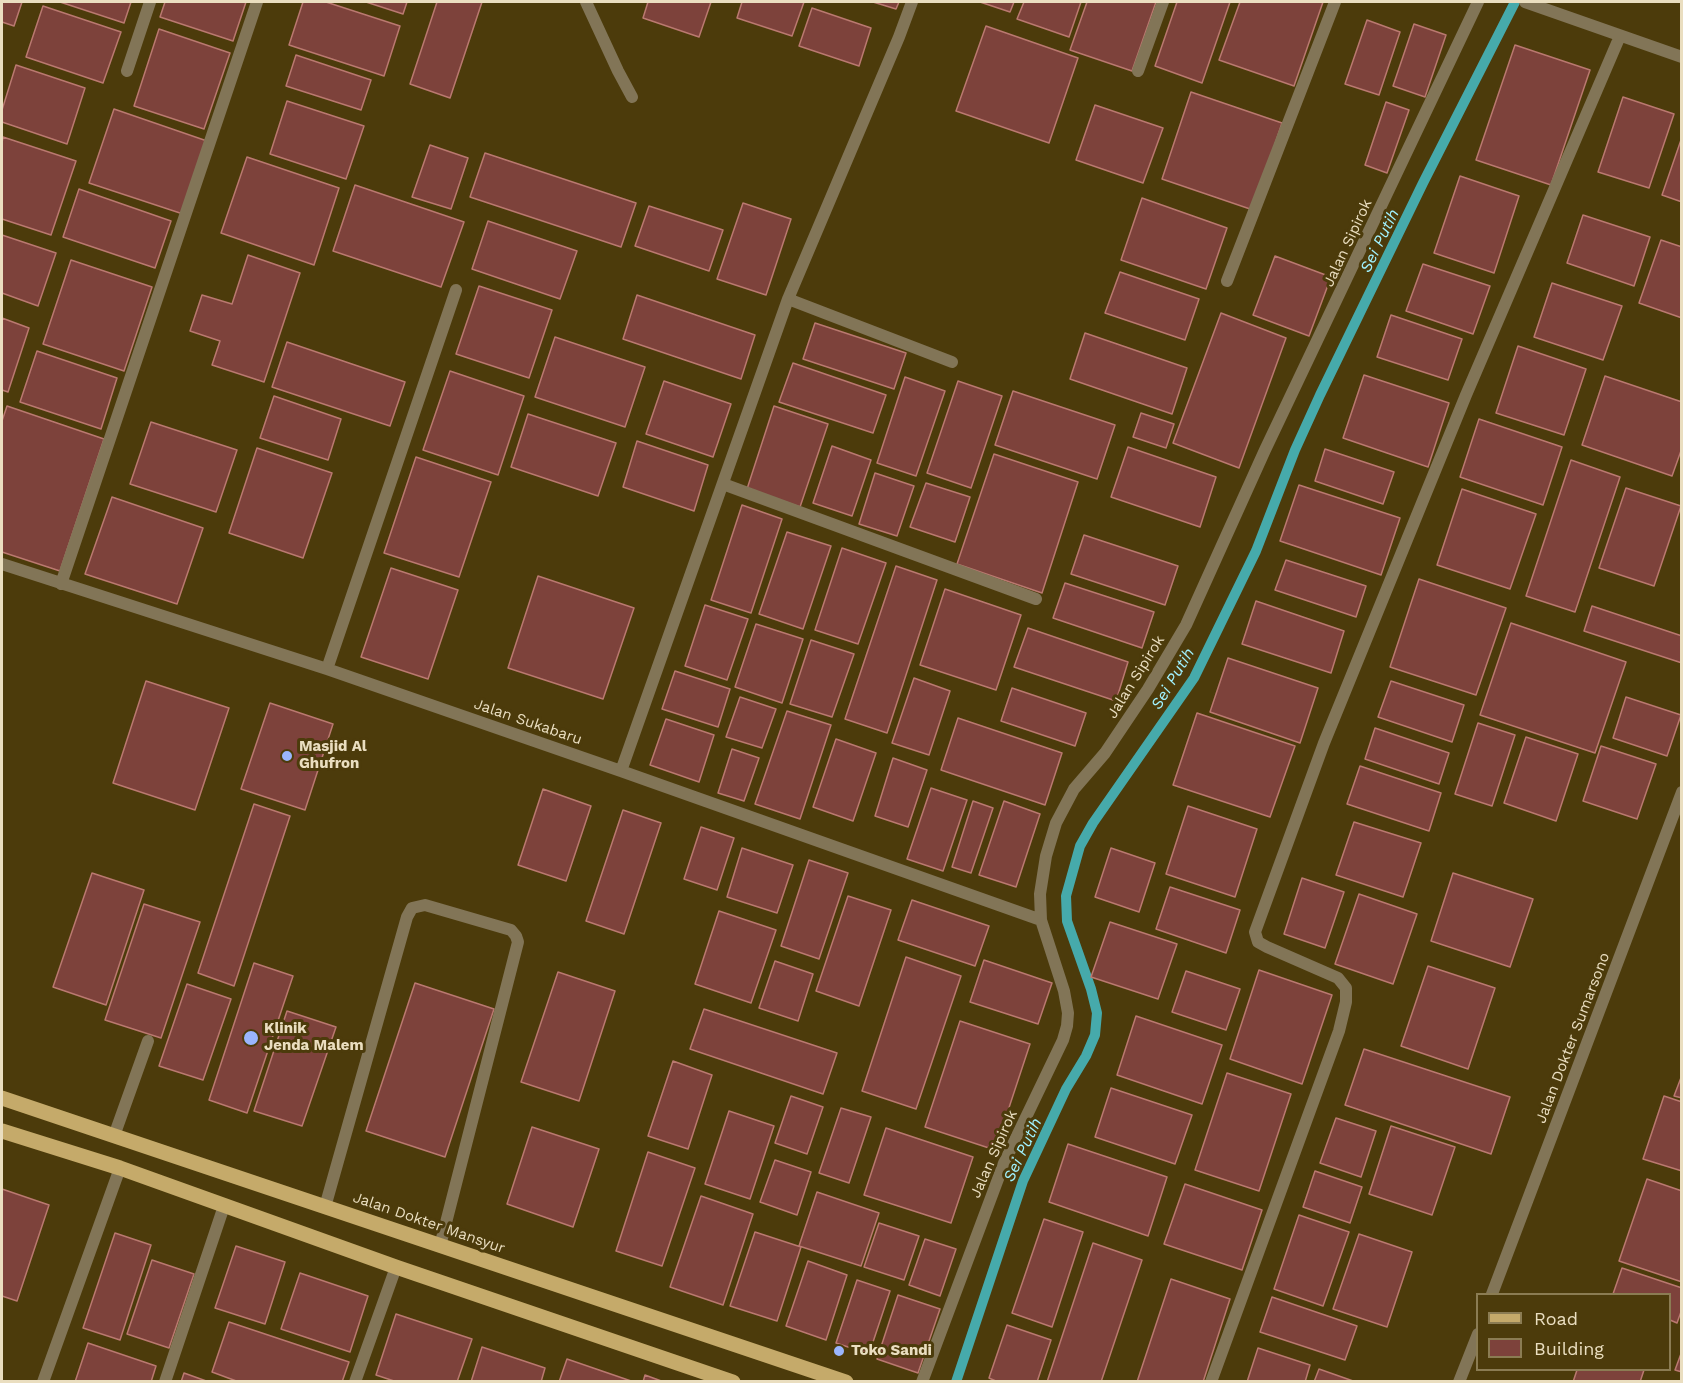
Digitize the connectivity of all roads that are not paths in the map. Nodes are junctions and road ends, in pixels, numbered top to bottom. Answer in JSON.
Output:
{"nodes":[{"id":1,"x":150,"y":2,"type":"edge"},
{"id":2,"x":257,"y":2,"type":"edge"},
{"id":3,"x":586,"y":2,"type":"edge"},
{"id":4,"x":912,"y":2,"type":"edge"},
{"id":5,"x":1163,"y":2,"type":"edge"},
{"id":6,"x":1335,"y":2,"type":"edge"},
{"id":7,"x":1478,"y":2,"type":"edge"},
{"id":8,"x":1529,"y":3,"type":"edge"},
{"id":9,"x":1620,"y":36,"type":"junction"},
{"id":10,"x":1682,"y":57,"type":"edge"},
{"id":11,"x":127,"y":71,"type":"dead end"},
{"id":12,"x":1138,"y":71,"type":"dead end"},
{"id":13,"x":632,"y":98,"type":"dead end"},
{"id":14,"x":1227,"y":281,"type":"dead end"},
{"id":15,"x":456,"y":290,"type":"dead end"},
{"id":16,"x":788,"y":299,"type":"junction"},
{"id":17,"x":952,"y":362,"type":"dead end"},
{"id":18,"x":723,"y":484,"type":"junction"},
{"id":19,"x":2,"y":564,"type":"edge"},
{"id":20,"x":61,"y":585,"type":"junction"},
{"id":21,"x":1036,"y":599,"type":"dead end"},
{"id":22,"x":327,"y":669,"type":"junction"},
{"id":23,"x":621,"y":771,"type":"junction"},
{"id":24,"x":1682,"y":792,"type":"edge"},
{"id":25,"x":1041,"y":920,"type":"junction"},
{"id":26,"x":148,"y":1041,"type":"dead end"},
{"id":27,"x":2,"y":1098,"type":"edge"},
{"id":28,"x":2,"y":1131,"type":"edge"},
{"id":29,"x":114,"y":1136,"type":"junction"},
{"id":30,"x":120,"y":1168,"type":"junction"},
{"id":31,"x":224,"y":1206,"type":"junction"},
{"id":32,"x":325,"y":1207,"type":"junction"},
{"id":33,"x":440,"y":1246,"type":"junction"},
{"id":34,"x":396,"y":1267,"type":"junction"},
{"id":35,"x":1492,"y":1293,"type":"edge"},
{"id":36,"x":1476,"y":1339,"type":"edge"},
{"id":37,"x":44,"y":1382,"type":"edge"},
{"id":38,"x":165,"y":1382,"type":"edge"},
{"id":39,"x":355,"y":1382,"type":"edge"},
{"id":40,"x":733,"y":1382,"type":"edge"},
{"id":41,"x":846,"y":1382,"type":"edge"},
{"id":42,"x":922,"y":1382,"type":"edge"},
{"id":43,"x":1211,"y":1382,"type":"edge"},
{"id":44,"x":1460,"y":1382,"type":"edge"}],
"edges":[{"from":1,"to":11,"type":"street"},
{"from":2,"to":20,"type":"street"},
{"from":3,"to":13,"type":"street"},
{"from":4,"to":16,"type":"street"},
{"from":5,"to":12,"type":"street"},
{"from":6,"to":14,"type":"street"},
{"from":7,"to":25,"type":"street","name":"Jalan Sipirok"},
{"from":8,"to":9,"type":"street"},
{"from":9,"to":10,"type":"street"},
{"from":9,"to":43,"type":"street"},
{"from":15,"to":22,"type":"street"},
{"from":16,"to":17,"type":"street"},
{"from":16,"to":18,"type":"street"},
{"from":18,"to":21,"type":"street"},
{"from":18,"to":23,"type":"street"},
{"from":19,"to":20,"type":"street","name":"Jalan Sukabaru"},
{"from":20,"to":22,"type":"street","name":"Jalan Sukabaru"},
{"from":22,"to":23,"type":"street","name":"Jalan Sukabaru"},
{"from":23,"to":25,"type":"street","name":"Jalan Sukabaru"},
{"from":24,"to":35,"type":"street","name":"Jalan Dokter Sumarsono"},
{"from":25,"to":42,"type":"street","name":"Jalan Sipirok"},
{"from":26,"to":29,"type":"street"},
{"from":27,"to":29,"type":"main road","name":"Jalan Dokter Mansyur"},
{"from":28,"to":30,"type":"main road"},
{"from":29,"to":32,"type":"main road","name":"Jalan Dokter Mansyur"},
{"from":30,"to":31,"type":"main road"},
{"from":30,"to":37,"type":"street"},
{"from":31,"to":34,"type":"main road"},
{"from":31,"to":38,"type":"street"},
{"from":32,"to":33,"type":"main road","name":"Jalan Dokter Mansyur"},
{"from":32,"to":33,"type":"street"},
{"from":33,"to":41,"type":"main road","name":"Jalan Dokter Mansyur"},
{"from":34,"to":39,"type":"street"},
{"from":34,"to":40,"type":"main road"},
{"from":36,"to":44,"type":"street"}]}
